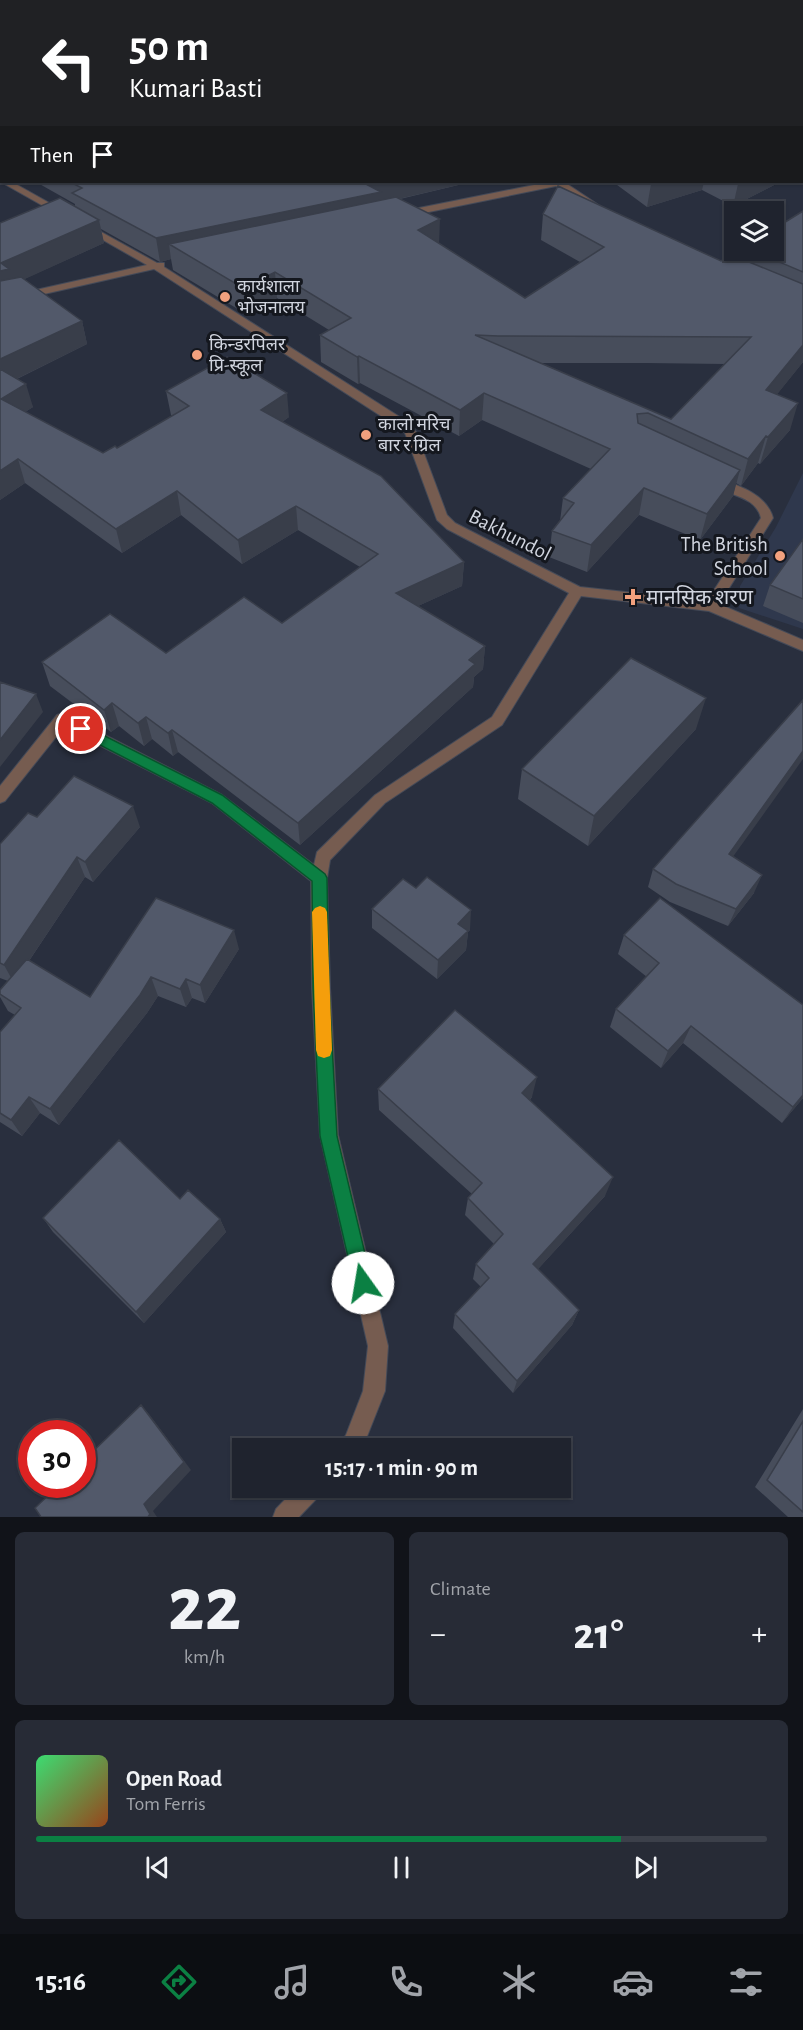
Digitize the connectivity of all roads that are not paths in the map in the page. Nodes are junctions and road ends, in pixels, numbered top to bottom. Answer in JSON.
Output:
{"nodes":[{"id":1,"x":8,"y":183,"type":"edge"},
{"id":2,"x":553,"y":183,"type":"edge"},
{"id":3,"x":560,"y":183,"type":"edge"},
{"id":4,"x":603,"y":211,"type":"edge"},
{"id":5,"x":389,"y":217,"type":"edge"},
{"id":6,"x":162,"y":265,"type":"junction"},
{"id":7,"x":0,"y":301,"type":"edge"},
{"id":8,"x":701,"y":475,"type":"edge"},
{"id":9,"x":577,"y":591,"type":"junction"},
{"id":10,"x":711,"y":606,"type":"junction"},
{"id":11,"x":803,"y":646,"type":"edge"},
{"id":12,"x":0,"y":797,"type":"edge"},
{"id":13,"x":319,"y":878,"type":"junction"},
{"id":14,"x":356,"y":1438,"type":"edge"},
{"id":15,"x":302,"y":1498,"type":"edge"},
{"id":16,"x":284,"y":1517,"type":"edge"}],
"edges":[{"from":1,"to":6,"type":"street","name":"Bakhundol"},
{"from":2,"to":5,"type":"street"},
{"from":3,"to":4,"type":"street"},
{"from":6,"to":7,"type":"street"},
{"from":6,"to":9,"type":"street","name":"Bakhundol"},
{"from":8,"to":10,"type":"street"},
{"from":9,"to":10,"type":"street","name":"Bakhundol"},
{"from":9,"to":13,"type":"street"},
{"from":10,"to":11,"type":"street","name":"Bakhundol"},
{"from":12,"to":13,"type":"street"},
{"from":13,"to":14,"type":"street"},
{"from":15,"to":16,"type":"street"}]}
